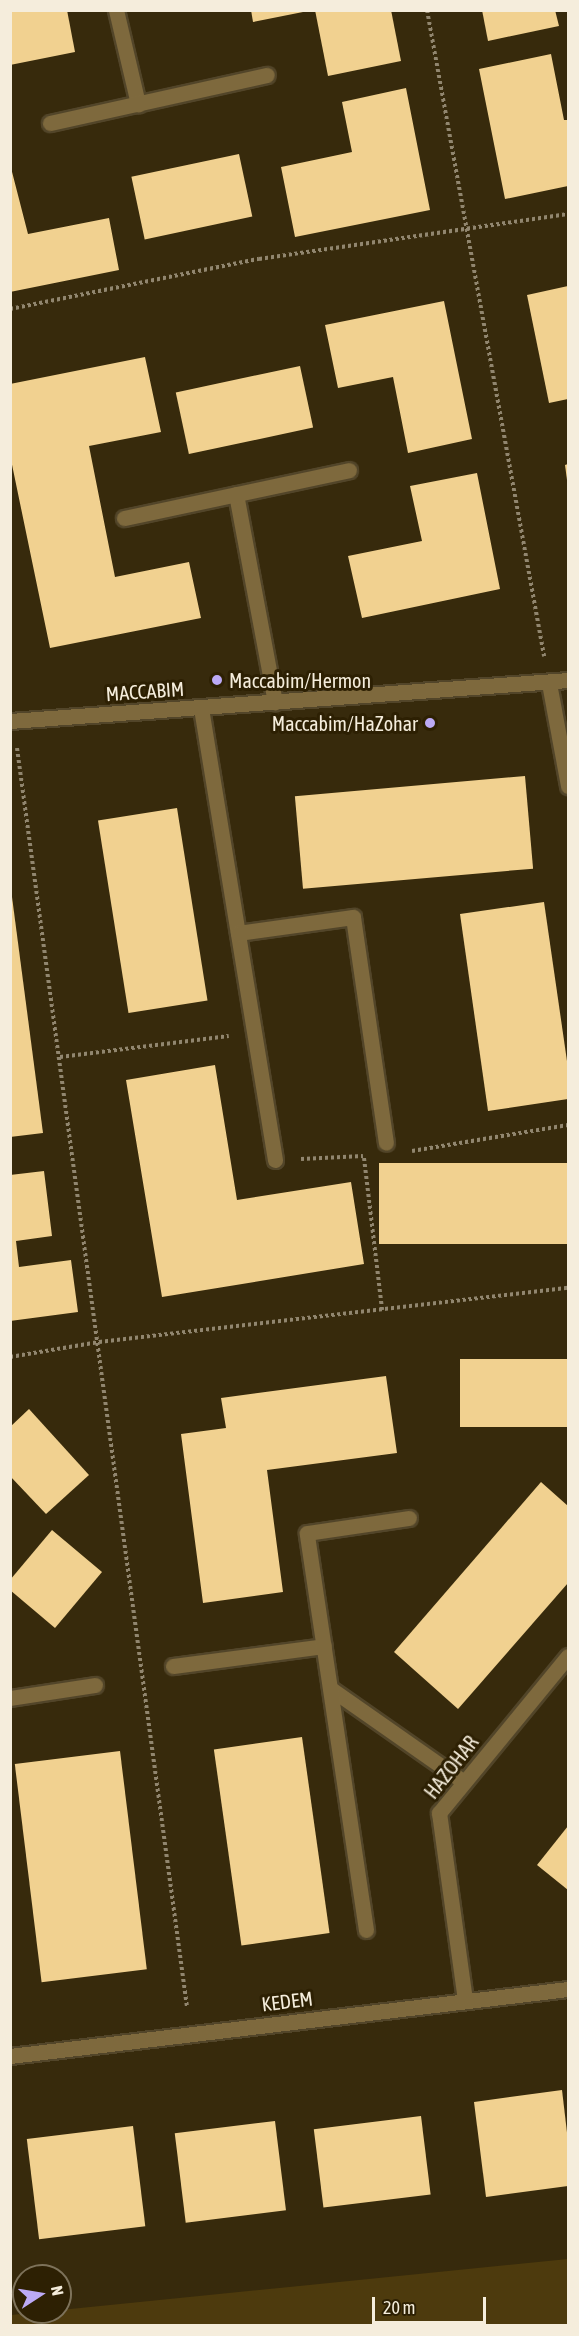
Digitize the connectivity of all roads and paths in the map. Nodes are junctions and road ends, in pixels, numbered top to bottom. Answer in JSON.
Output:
{"nodes":[{"id":1,"x":116,"y":10,"type":"edge"},
{"id":2,"x":427,"y":10,"type":"edge"},
{"id":3,"x":267,"y":75,"type":"dead end"},
{"id":4,"x":138,"y":104,"type":"junction"},
{"id":5,"x":50,"y":123,"type":"dead end"},
{"id":6,"x":568,"y":214,"type":"edge"},
{"id":7,"x":466,"y":229,"type":"junction"},
{"id":8,"x":10,"y":309,"type":"edge"},
{"id":9,"x":350,"y":470,"type":"dead end"},
{"id":10,"x":236,"y":494,"type":"junction"},
{"id":11,"x":124,"y":518,"type":"dead end"},
{"id":12,"x":568,"y":680,"type":"edge"},
{"id":13,"x":549,"y":683,"type":"junction"},
{"id":14,"x":275,"y":702,"type":"junction"},
{"id":15,"x":201,"y":708,"type":"junction"},
{"id":16,"x":12,"y":721,"type":"edge"},
{"id":17,"x":568,"y":786,"type":"edge"},
{"id":18,"x":238,"y":933,"type":"junction"},
{"id":19,"x":232,"y":1048,"type":"dead end"},
{"id":20,"x":60,"y":1057,"type":"junction"},
{"id":21,"x":568,"y":1125,"type":"edge"},
{"id":22,"x":388,"y":1149,"type":"junction"},
{"id":23,"x":363,"y":1156,"type":"junction"},
{"id":24,"x":276,"y":1160,"type":"joint"},
{"id":25,"x":568,"y":1288,"type":"edge"},
{"id":26,"x":382,"y":1310,"type":"junction"},
{"id":27,"x":99,"y":1342,"type":"junction"},
{"id":28,"x":10,"y":1356,"type":"edge"},
{"id":29,"x":409,"y":1518,"type":"dead end"},
{"id":30,"x":324,"y":1646,"type":"junction"},
{"id":31,"x":568,"y":1656,"type":"edge"},
{"id":32,"x":173,"y":1666,"type":"dead end"},
{"id":33,"x":95,"y":1685,"type":"dead end"},
{"id":34,"x":331,"y":1689,"type":"junction"},
{"id":35,"x":10,"y":1698,"type":"edge"},
{"id":36,"x":464,"y":1782,"type":"junction"},
{"id":37,"x":366,"y":1929,"type":"dead end"},
{"id":38,"x":568,"y":1989,"type":"edge"},
{"id":39,"x":465,"y":2000,"type":"junction"},
{"id":40,"x":191,"y":2034,"type":"junction"},
{"id":41,"x":10,"y":2056,"type":"edge"}],
"edges":[{"from":1,"to":4,"type":"street"},
{"from":2,"to":7,"type":"path"},
{"from":3,"to":4,"type":"street"},
{"from":4,"to":5,"type":"street"},
{"from":6,"to":7,"type":"path"},
{"from":7,"to":8,"type":"path"},
{"from":7,"to":13,"type":"path"},
{"from":9,"to":10,"type":"street"},
{"from":10,"to":11,"type":"street"},
{"from":10,"to":14,"type":"street"},
{"from":12,"to":13,"type":"street","name":"MACCABIM"},
{"from":13,"to":14,"type":"street","name":"MACCABIM"},
{"from":13,"to":17,"type":"street"},
{"from":14,"to":15,"type":"street","name":"MACCABIM"},
{"from":15,"to":16,"type":"street","name":"MACCABIM"},
{"from":15,"to":18,"type":"street"},
{"from":16,"to":20,"type":"path"},
{"from":18,"to":22,"type":"street"},
{"from":18,"to":24,"type":"street"},
{"from":19,"to":20,"type":"path"},
{"from":20,"to":27,"type":"path"},
{"from":21,"to":22,"type":"path"},
{"from":22,"to":23,"type":"path"},
{"from":23,"to":24,"type":"path"},
{"from":23,"to":26,"type":"path"},
{"from":25,"to":26,"type":"path"},
{"from":26,"to":27,"type":"path"},
{"from":27,"to":28,"type":"path"},
{"from":27,"to":40,"type":"path"},
{"from":29,"to":30,"type":"street"},
{"from":30,"to":32,"type":"street"},
{"from":30,"to":34,"type":"street"},
{"from":31,"to":36,"type":"street","name":"HAZOHAR"},
{"from":33,"to":35,"type":"street"},
{"from":34,"to":36,"type":"street"},
{"from":34,"to":37,"type":"street"},
{"from":36,"to":39,"type":"street","name":"HAZOHAR"},
{"from":38,"to":39,"type":"street","name":"KEDEM"},
{"from":39,"to":40,"type":"street","name":"KEDEM"},
{"from":40,"to":41,"type":"street","name":"KEDEM"}]}
